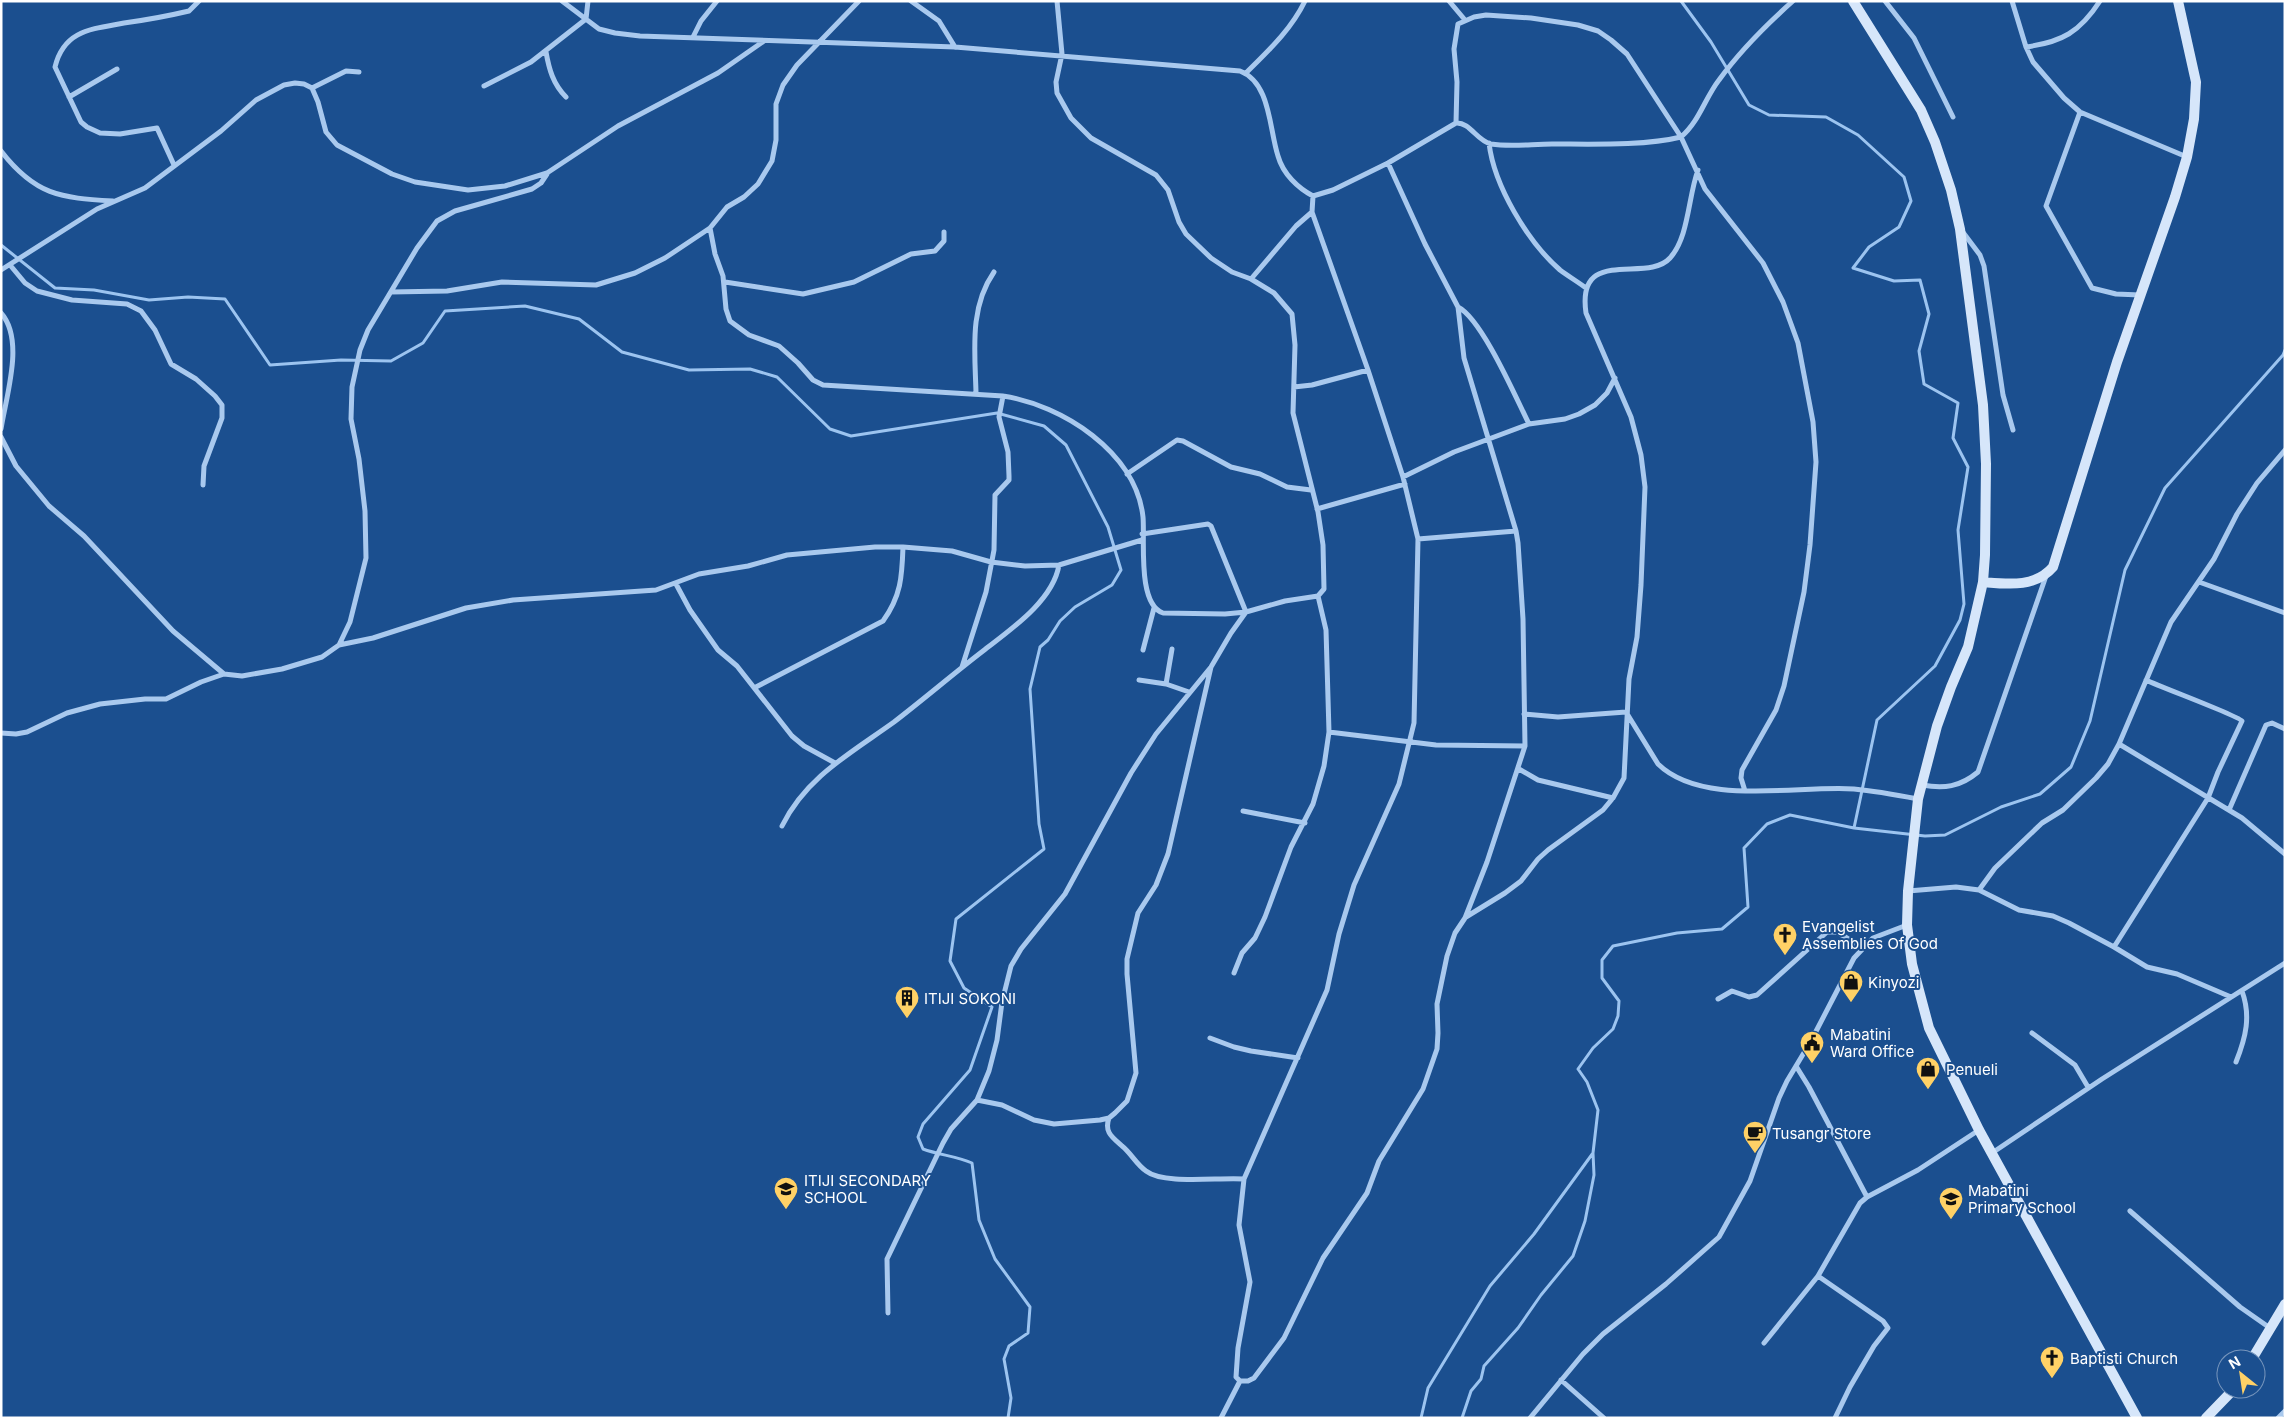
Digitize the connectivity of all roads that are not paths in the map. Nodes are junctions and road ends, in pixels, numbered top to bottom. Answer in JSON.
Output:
{"nodes":[{"id":1,"x":199,"y":1,"type":"edge"},
{"id":2,"x":562,"y":1,"type":"edge"},
{"id":3,"x":588,"y":1,"type":"edge"},
{"id":4,"x":717,"y":1,"type":"edge"},
{"id":5,"x":859,"y":1,"type":"edge"},
{"id":6,"x":911,"y":1,"type":"edge"},
{"id":7,"x":1057,"y":1,"type":"edge"},
{"id":8,"x":1305,"y":1,"type":"edge"},
{"id":9,"x":1449,"y":1,"type":"edge"},
{"id":10,"x":1793,"y":1,"type":"edge"},
{"id":11,"x":1853,"y":1,"type":"edge"},
{"id":12,"x":1886,"y":1,"type":"edge"},
{"id":13,"x":2012,"y":1,"type":"edge"},
{"id":14,"x":2100,"y":1,"type":"edge"},
{"id":15,"x":2178,"y":1,"type":"edge"},
{"id":16,"x":586,"y":19,"type":"junction"},
{"id":17,"x":1465,"y":20,"type":"junction"},
{"id":18,"x":693,"y":37,"type":"junction"},
{"id":19,"x":764,"y":40,"type":"junction"},
{"id":20,"x":818,"y":43,"type":"junction"},
{"id":21,"x":955,"y":47,"type":"junction"},
{"id":22,"x":2026,"y":47,"type":"junction"},
{"id":23,"x":546,"y":52,"type":"junction"},
{"id":24,"x":1062,"y":54,"type":"junction"},
{"id":25,"x":117,"y":69,"type":"dead end"},
{"id":26,"x":359,"y":72,"type":"dead end"},
{"id":27,"x":1246,"y":73,"type":"junction"},
{"id":28,"x":484,"y":86,"type":"dead end"},
{"id":29,"x":312,"y":88,"type":"junction"},
{"id":30,"x":70,"y":97,"type":"junction"},
{"id":31,"x":566,"y":97,"type":"dead end"},
{"id":32,"x":2080,"y":112,"type":"junction"},
{"id":33,"x":1953,"y":117,"type":"dead end"},
{"id":34,"x":1456,"y":123,"type":"junction"},
{"id":35,"x":1681,"y":138,"type":"junction"},
{"id":36,"x":1488,"y":143,"type":"junction"},
{"id":37,"x":1,"y":150,"type":"edge"},
{"id":38,"x":2186,"y":157,"type":"junction"},
{"id":39,"x":1388,"y":163,"type":"junction"},
{"id":40,"x":174,"y":165,"type":"junction"},
{"id":41,"x":1698,"y":170,"type":"junction"},
{"id":42,"x":547,"y":173,"type":"junction"},
{"id":43,"x":1314,"y":196,"type":"junction"},
{"id":44,"x":114,"y":201,"type":"junction"},
{"id":45,"x":1312,"y":212,"type":"junction"},
{"id":46,"x":710,"y":228,"type":"junction"},
{"id":47,"x":1960,"y":229,"type":"junction"},
{"id":48,"x":944,"y":232,"type":"dead end"},
{"id":49,"x":11,"y":264,"type":"junction"},
{"id":50,"x":1,"y":270,"type":"edge"},
{"id":51,"x":994,"y":272,"type":"dead end"},
{"id":52,"x":1251,"y":279,"type":"junction"},
{"id":53,"x":725,"y":282,"type":"junction"},
{"id":54,"x":1586,"y":288,"type":"junction"},
{"id":55,"x":391,"y":292,"type":"junction"},
{"id":56,"x":2141,"y":295,"type":"junction"},
{"id":57,"x":1458,"y":307,"type":"junction"},
{"id":58,"x":1,"y":313,"type":"edge"},
{"id":59,"x":1368,"y":370,"type":"junction"},
{"id":60,"x":1615,"y":378,"type":"junction"},
{"id":61,"x":1294,"y":387,"type":"junction"},
{"id":62,"x":976,"y":393,"type":"junction"},
{"id":63,"x":1003,"y":396,"type":"junction"},
{"id":64,"x":1530,"y":424,"type":"junction"},
{"id":65,"x":1,"y":429,"type":"edge"},
{"id":66,"x":2013,"y":430,"type":"dead end"},
{"id":67,"x":1,"y":437,"type":"edge"},
{"id":68,"x":1488,"y":441,"type":"junction"},
{"id":69,"x":2285,"y":450,"type":"edge"},
{"id":70,"x":1127,"y":474,"type":"junction"},
{"id":71,"x":1403,"y":476,"type":"junction"},
{"id":72,"x":1405,"y":484,"type":"junction"},
{"id":73,"x":203,"y":485,"type":"dead end"},
{"id":74,"x":1311,"y":490,"type":"junction"},
{"id":75,"x":1317,"y":509,"type":"junction"},
{"id":76,"x":1516,"y":531,"type":"junction"},
{"id":77,"x":1142,"y":537,"type":"junction"},
{"id":78,"x":1418,"y":539,"type":"junction"},
{"id":79,"x":903,"y":548,"type":"junction"},
{"id":80,"x":991,"y":562,"type":"junction"},
{"id":81,"x":1059,"y":565,"type":"junction"},
{"id":82,"x":2047,"y":574,"type":"junction"},
{"id":83,"x":1982,"y":582,"type":"junction"},
{"id":84,"x":2199,"y":582,"type":"junction"},
{"id":85,"x":676,"y":584,"type":"junction"},
{"id":86,"x":1318,"y":596,"type":"junction"},
{"id":87,"x":1154,"y":608,"type":"junction"},
{"id":88,"x":1246,"y":612,"type":"junction"},
{"id":89,"x":2285,"y":613,"type":"edge"},
{"id":90,"x":339,"y":645,"type":"junction"},
{"id":91,"x":1172,"y":649,"type":"dead end"},
{"id":92,"x":1144,"y":650,"type":"dead end"},
{"id":93,"x":962,"y":667,"type":"junction"},
{"id":94,"x":1212,"y":667,"type":"junction"},
{"id":95,"x":224,"y":674,"type":"junction"},
{"id":96,"x":1139,"y":680,"type":"dead end"},
{"id":97,"x":2146,"y":680,"type":"junction"},
{"id":98,"x":1166,"y":684,"type":"junction"},
{"id":99,"x":756,"y":687,"type":"junction"},
{"id":100,"x":1189,"y":692,"type":"junction"},
{"id":101,"x":1626,"y":712,"type":"junction"},
{"id":102,"x":1524,"y":714,"type":"junction"},
{"id":103,"x":2285,"y":729,"type":"edge"},
{"id":104,"x":1329,"y":732,"type":"junction"},
{"id":105,"x":1,"y":733,"type":"edge"},
{"id":106,"x":1411,"y":741,"type":"junction"},
{"id":107,"x":2119,"y":744,"type":"junction"},
{"id":108,"x":1525,"y":746,"type":"junction"},
{"id":109,"x":835,"y":763,"type":"junction"},
{"id":110,"x":1519,"y":769,"type":"junction"},
{"id":111,"x":1921,"y":785,"type":"junction"},
{"id":112,"x":1745,"y":792,"type":"junction"},
{"id":113,"x":1613,"y":798,"type":"junction"},
{"id":114,"x":2208,"y":798,"type":"junction"},
{"id":115,"x":1918,"y":799,"type":"junction"},
{"id":116,"x":2229,"y":810,"type":"junction"},
{"id":117,"x":1243,"y":811,"type":"dead end"},
{"id":118,"x":1305,"y":823,"type":"junction"},
{"id":119,"x":782,"y":826,"type":"dead end"},
{"id":120,"x":2285,"y":854,"type":"edge"},
{"id":121,"x":1979,"y":890,"type":"junction"},
{"id":122,"x":1908,"y":891,"type":"junction"},
{"id":123,"x":1465,"y":918,"type":"junction"},
{"id":124,"x":1907,"y":926,"type":"junction"},
{"id":125,"x":2114,"y":947,"type":"junction"},
{"id":126,"x":1863,"y":948,"type":"junction"},
{"id":127,"x":2285,"y":963,"type":"edge"},
{"id":128,"x":1234,"y":973,"type":"dead end"},
{"id":129,"x":2242,"y":991,"type":"junction"},
{"id":130,"x":2231,"y":998,"type":"junction"},
{"id":131,"x":1718,"y":999,"type":"dead end"},
{"id":132,"x":2032,"y":1033,"type":"dead end"},
{"id":133,"x":1210,"y":1038,"type":"dead end"},
{"id":134,"x":1298,"y":1058,"type":"junction"},
{"id":135,"x":2236,"y":1062,"type":"dead end"},
{"id":136,"x":1796,"y":1066,"type":"junction"},
{"id":137,"x":2088,"y":1088,"type":"junction"},
{"id":138,"x":977,"y":1100,"type":"junction"},
{"id":139,"x":1109,"y":1118,"type":"junction"},
{"id":140,"x":1978,"y":1130,"type":"junction"},
{"id":141,"x":1992,"y":1153,"type":"junction"},
{"id":142,"x":1244,"y":1179,"type":"junction"},
{"id":143,"x":1867,"y":1196,"type":"junction"},
{"id":144,"x":2130,"y":1211,"type":"dead end"},
{"id":145,"x":1818,"y":1276,"type":"junction"},
{"id":146,"x":2285,"y":1304,"type":"edge"},
{"id":147,"x":888,"y":1313,"type":"dead end"},
{"id":148,"x":2270,"y":1328,"type":"junction"},
{"id":149,"x":1764,"y":1343,"type":"dead end"},
{"id":150,"x":2258,"y":1349,"type":"edge"},
{"id":151,"x":1561,"y":1380,"type":"junction"},
{"id":152,"x":1240,"y":1381,"type":"junction"},
{"id":153,"x":2224,"y":1399,"type":"edge"},
{"id":154,"x":2285,"y":1411,"type":"edge"},
{"id":155,"x":1221,"y":1418,"type":"edge"},
{"id":156,"x":1530,"y":1418,"type":"edge"},
{"id":157,"x":1604,"y":1418,"type":"edge"},
{"id":158,"x":1835,"y":1418,"type":"edge"},
{"id":159,"x":2137,"y":1418,"type":"edge"},
{"id":160,"x":2206,"y":1418,"type":"edge"},
{"id":161,"x":2278,"y":1418,"type":"edge"}],
"edges":[{"from":1,"to":30,"type":"street"},
{"from":2,"to":16,"type":"street"},
{"from":3,"to":16,"type":"street"},
{"from":4,"to":18,"type":"street"},
{"from":5,"to":20,"type":"street"},
{"from":6,"to":21,"type":"street"},
{"from":7,"to":24,"type":"street"},
{"from":8,"to":27,"type":"street"},
{"from":9,"to":17,"type":"street"},
{"from":10,"to":35,"type":"street"},
{"from":11,"to":47,"type":"main road"},
{"from":12,"to":33,"type":"street"},
{"from":13,"to":22,"type":"street"},
{"from":14,"to":22,"type":"street"},
{"from":15,"to":38,"type":"main road"},
{"from":16,"to":18,"type":"street"},
{"from":16,"to":23,"type":"street"},
{"from":17,"to":34,"type":"street"},
{"from":17,"to":35,"type":"street"},
{"from":18,"to":19,"type":"street"},
{"from":19,"to":20,"type":"street"},
{"from":19,"to":42,"type":"street"},
{"from":20,"to":21,"type":"street"},
{"from":20,"to":46,"type":"street"},
{"from":21,"to":24,"type":"street"},
{"from":22,"to":32,"type":"street"},
{"from":23,"to":28,"type":"street"},
{"from":23,"to":31,"type":"street"},
{"from":24,"to":27,"type":"street"},
{"from":24,"to":52,"type":"street"},
{"from":25,"to":30,"type":"street"},
{"from":26,"to":29,"type":"street"},
{"from":27,"to":43,"type":"street"},
{"from":29,"to":40,"type":"street"},
{"from":29,"to":42,"type":"street"},
{"from":30,"to":40,"type":"street"},
{"from":32,"to":38,"type":"street"},
{"from":32,"to":56,"type":"street"},
{"from":34,"to":36,"type":"street"},
{"from":34,"to":39,"type":"street"},
{"from":35,"to":36,"type":"street"},
{"from":35,"to":41,"type":"street"},
{"from":36,"to":54,"type":"street"},
{"from":37,"to":44,"type":"street"},
{"from":38,"to":56,"type":"main road"},
{"from":39,"to":43,"type":"street"},
{"from":39,"to":57,"type":"street"},
{"from":40,"to":44,"type":"street"},
{"from":41,"to":54,"type":"street"},
{"from":41,"to":112,"type":"street"},
{"from":42,"to":55,"type":"street"},
{"from":43,"to":45,"type":"street"},
{"from":44,"to":49,"type":"street"},
{"from":45,"to":52,"type":"street"},
{"from":45,"to":59,"type":"street"},
{"from":46,"to":53,"type":"street"},
{"from":46,"to":55,"type":"street"},
{"from":47,"to":66,"type":"street"},
{"from":47,"to":83,"type":"main road"},
{"from":48,"to":53,"type":"street"},
{"from":49,"to":50,"type":"street"},
{"from":49,"to":73,"type":"street"},
{"from":51,"to":62,"type":"street"},
{"from":52,"to":61,"type":"street"},
{"from":53,"to":62,"type":"street"},
{"from":54,"to":60,"type":"street"},
{"from":55,"to":90,"type":"street"},
{"from":56,"to":82,"type":"main road"},
{"from":57,"to":64,"type":"street"},
{"from":57,"to":68,"type":"street"},
{"from":58,"to":65,"type":"street"},
{"from":59,"to":61,"type":"street"},
{"from":59,"to":71,"type":"street"},
{"from":60,"to":64,"type":"street"},
{"from":60,"to":101,"type":"street"},
{"from":61,"to":74,"type":"street"},
{"from":62,"to":63,"type":"street"},
{"from":63,"to":70,"type":"street"},
{"from":63,"to":80,"type":"street"},
{"from":64,"to":68,"type":"street"},
{"from":67,"to":95,"type":"street"},
{"from":68,"to":71,"type":"street"},
{"from":68,"to":76,"type":"street"},
{"from":69,"to":84,"type":"street"},
{"from":70,"to":74,"type":"street"},
{"from":70,"to":77,"type":"street"},
{"from":71,"to":72,"type":"street"},
{"from":72,"to":75,"type":"street"},
{"from":72,"to":78,"type":"street"},
{"from":74,"to":75,"type":"street"},
{"from":75,"to":86,"type":"street"},
{"from":76,"to":78,"type":"street"},
{"from":76,"to":102,"type":"street"},
{"from":77,"to":81,"type":"street"},
{"from":77,"to":87,"type":"street"},
{"from":77,"to":88,"type":"street"},
{"from":78,"to":106,"type":"street"},
{"from":79,"to":80,"type":"street"},
{"from":79,"to":85,"type":"street"},
{"from":79,"to":99,"type":"street"},
{"from":80,"to":81,"type":"street"},
{"from":80,"to":93,"type":"street"},
{"from":81,"to":93,"type":"street"},
{"from":82,"to":83,"type":"main road"},
{"from":82,"to":111,"type":"street"},
{"from":83,"to":111,"type":"main road"},
{"from":84,"to":89,"type":"street"},
{"from":84,"to":97,"type":"street"},
{"from":85,"to":90,"type":"street"},
{"from":85,"to":99,"type":"street"},
{"from":86,"to":88,"type":"street"},
{"from":86,"to":104,"type":"street"},
{"from":87,"to":88,"type":"street"},
{"from":87,"to":92,"type":"street"},
{"from":88,"to":94,"type":"street"},
{"from":90,"to":95,"type":"street"},
{"from":91,"to":98,"type":"street"},
{"from":93,"to":109,"type":"street"},
{"from":94,"to":100,"type":"street"},
{"from":94,"to":139,"type":"street"},
{"from":95,"to":105,"type":"street"},
{"from":96,"to":98,"type":"street"},
{"from":97,"to":107,"type":"street"},
{"from":97,"to":114,"type":"street"},
{"from":98,"to":100,"type":"street"},
{"from":99,"to":109,"type":"street"},
{"from":100,"to":138,"type":"street"},
{"from":101,"to":102,"type":"street"},
{"from":101,"to":112,"type":"street"},
{"from":101,"to":113,"type":"street"},
{"from":102,"to":108,"type":"street"},
{"from":103,"to":116,"type":"street"},
{"from":104,"to":106,"type":"street"},
{"from":104,"to":118,"type":"street"},
{"from":106,"to":108,"type":"street"},
{"from":106,"to":134,"type":"street"},
{"from":107,"to":114,"type":"street"},
{"from":107,"to":121,"type":"street"},
{"from":108,"to":110,"type":"street"},
{"from":109,"to":119,"type":"street"},
{"from":110,"to":113,"type":"street"},
{"from":110,"to":123,"type":"street"},
{"from":111,"to":115,"type":"main road"},
{"from":112,"to":115,"type":"street"},
{"from":113,"to":123,"type":"street"},
{"from":114,"to":116,"type":"street"},
{"from":114,"to":125,"type":"street"},
{"from":115,"to":122,"type":"main road"},
{"from":116,"to":120,"type":"street"},
{"from":117,"to":118,"type":"street"},
{"from":118,"to":128,"type":"street"},
{"from":121,"to":122,"type":"street"},
{"from":121,"to":125,"type":"street"},
{"from":122,"to":124,"type":"main road"},
{"from":123,"to":152,"type":"street"},
{"from":124,"to":126,"type":"street"},
{"from":124,"to":140,"type":"main road"},
{"from":125,"to":130,"type":"street"},
{"from":126,"to":131,"type":"street"},
{"from":126,"to":136,"type":"street"},
{"from":127,"to":129,"type":"street"},
{"from":129,"to":130,"type":"street"},
{"from":129,"to":135,"type":"street"},
{"from":130,"to":137,"type":"street"},
{"from":132,"to":137,"type":"street"},
{"from":133,"to":134,"type":"street"},
{"from":134,"to":142,"type":"street"},
{"from":136,"to":143,"type":"street"},
{"from":136,"to":151,"type":"street"},
{"from":137,"to":141,"type":"street"},
{"from":138,"to":139,"type":"street"},
{"from":138,"to":147,"type":"street"},
{"from":139,"to":142,"type":"street"},
{"from":140,"to":141,"type":"main road"},
{"from":140,"to":143,"type":"street"},
{"from":141,"to":159,"type":"main road"},
{"from":142,"to":152,"type":"street"},
{"from":143,"to":145,"type":"street"},
{"from":144,"to":148,"type":"street"},
{"from":145,"to":149,"type":"street"},
{"from":145,"to":158,"type":"street"},
{"from":146,"to":148,"type":"main road"},
{"from":148,"to":150,"type":"main road"},
{"from":151,"to":156,"type":"street"},
{"from":151,"to":157,"type":"street"},
{"from":152,"to":155,"type":"street"},
{"from":153,"to":160,"type":"main road"},
{"from":154,"to":161,"type":"street"}]}
